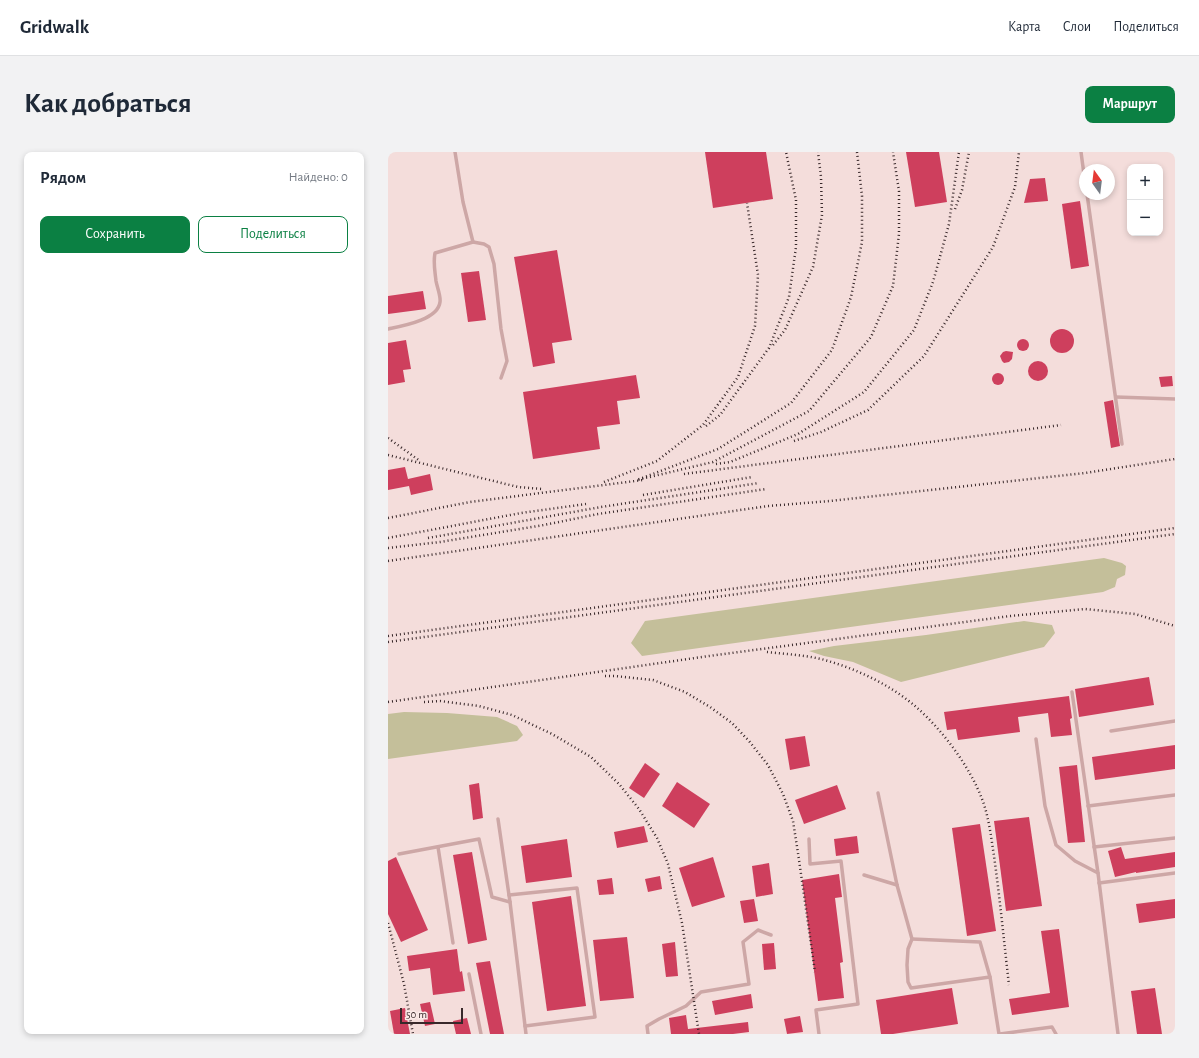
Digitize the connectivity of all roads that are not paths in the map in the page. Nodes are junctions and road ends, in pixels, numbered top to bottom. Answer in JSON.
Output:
{"nodes":[{"id":1,"x":455,"y":152,"type":"edge"},
{"id":2,"x":1081,"y":152,"type":"edge"},
{"id":3,"x":1083,"y":164,"type":"edge"},
{"id":4,"x":1088,"y":200,"type":"edge"},
{"id":5,"x":473,"y":242,"type":"junction"},
{"id":6,"x":388,"y":329,"type":"edge"},
{"id":7,"x":502,"y":378,"type":"dead end"},
{"id":8,"x":1116,"y":397,"type":"junction"},
{"id":9,"x":1175,"y":399,"type":"edge"},
{"id":10,"x":1122,"y":444,"type":"dead end"},
{"id":11,"x":1072,"y":692,"type":"dead end"},
{"id":12,"x":1175,"y":721,"type":"edge"},
{"id":13,"x":1112,"y":730,"type":"dead end"},
{"id":14,"x":1036,"y":739,"type":"dead end"},
{"id":15,"x":878,"y":793,"type":"dead end"},
{"id":16,"x":1175,"y":795,"type":"edge"},
{"id":17,"x":1088,"y":806,"type":"junction"},
{"id":18,"x":498,"y":819,"type":"dead end"},
{"id":19,"x":1175,"y":838,"type":"edge"},
{"id":20,"x":810,"y":839,"type":"dead end"},
{"id":21,"x":438,"y":847,"type":"junction"},
{"id":22,"x":1094,"y":847,"type":"junction"},
{"id":23,"x":399,"y":854,"type":"dead end"},
{"id":24,"x":1098,"y":873,"type":"junction"},
{"id":25,"x":1175,"y":873,"type":"edge"},
{"id":26,"x":864,"y":875,"type":"dead end"},
{"id":27,"x":1099,"y":883,"type":"junction"},
{"id":28,"x":897,"y":885,"type":"junction"},
{"id":29,"x":509,"y":895,"type":"junction"},
{"id":30,"x":510,"y":902,"type":"junction"},
{"id":31,"x":771,"y":935,"type":"dead end"},
{"id":32,"x":912,"y":939,"type":"junction"},
{"id":33,"x":453,"y":943,"type":"dead end"},
{"id":34,"x":469,"y":974,"type":"dead end"},
{"id":35,"x":990,"y":977,"type":"junction"},
{"id":36,"x":525,"y":1026,"type":"junction"},
{"id":37,"x":481,"y":1034,"type":"edge"},
{"id":38,"x":526,"y":1034,"type":"edge"},
{"id":39,"x":648,"y":1034,"type":"edge"},
{"id":40,"x":819,"y":1034,"type":"edge"},
{"id":41,"x":1000,"y":1034,"type":"edge"},
{"id":42,"x":1056,"y":1034,"type":"edge"},
{"id":43,"x":1118,"y":1034,"type":"edge"}],
"edges":[{"from":1,"to":5,"type":"lane"},
{"from":2,"to":3,"type":"lane"},
{"from":4,"to":8,"type":"lane"},
{"from":5,"to":6,"type":"lane"},
{"from":5,"to":7,"type":"lane"},
{"from":8,"to":9,"type":"lane"},
{"from":8,"to":10,"type":"lane"},
{"from":11,"to":17,"type":"lane"},
{"from":12,"to":13,"type":"lane"},
{"from":14,"to":24,"type":"lane"},
{"from":15,"to":28,"type":"lane"},
{"from":16,"to":17,"type":"lane"},
{"from":17,"to":22,"type":"lane"},
{"from":18,"to":29,"type":"lane"},
{"from":19,"to":22,"type":"lane"},
{"from":20,"to":40,"type":"lane"},
{"from":21,"to":23,"type":"lane"},
{"from":21,"to":30,"type":"lane"},
{"from":21,"to":33,"type":"lane"},
{"from":22,"to":24,"type":"lane"},
{"from":24,"to":27,"type":"lane"},
{"from":25,"to":27,"type":"lane"},
{"from":26,"to":28,"type":"lane"},
{"from":27,"to":43,"type":"lane"},
{"from":28,"to":32,"type":"lane"},
{"from":29,"to":30,"type":"lane"},
{"from":29,"to":36,"type":"lane"},
{"from":30,"to":36,"type":"lane"},
{"from":31,"to":39,"type":"lane"},
{"from":32,"to":35,"type":"lane"},
{"from":32,"to":35,"type":"lane"},
{"from":34,"to":37,"type":"lane"},
{"from":35,"to":41,"type":"lane"},
{"from":36,"to":38,"type":"lane"},
{"from":41,"to":42,"type":"lane"}]}
